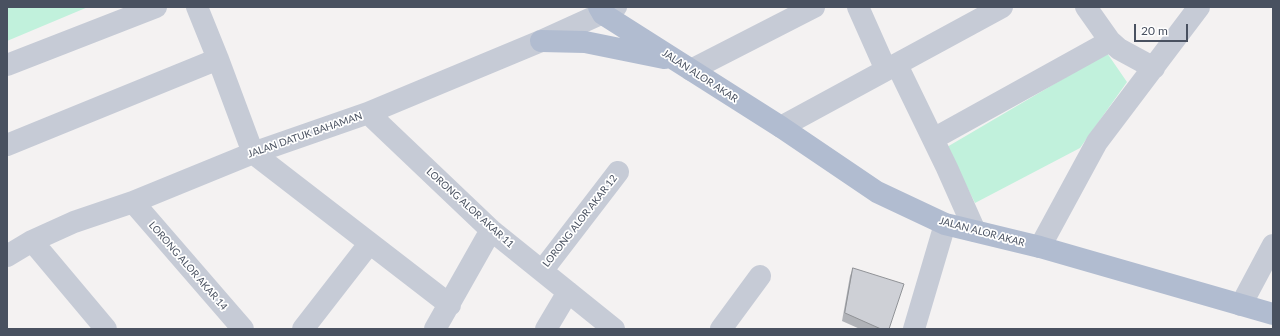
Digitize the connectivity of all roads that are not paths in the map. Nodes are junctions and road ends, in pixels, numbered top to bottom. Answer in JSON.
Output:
{"nodes":[{"id":1,"x":156,"y":7,"type":"edge"},
{"id":2,"x":197,"y":7,"type":"edge"},
{"id":3,"x":814,"y":7,"type":"edge"},
{"id":4,"x":858,"y":7,"type":"edge"},
{"id":5,"x":1002,"y":7,"type":"edge"},
{"id":6,"x":1086,"y":7,"type":"edge"},
{"id":7,"x":1199,"y":7,"type":"edge"},
{"id":8,"x":606,"y":9,"type":"edge"},
{"id":9,"x":541,"y":41,"type":"junction"},
{"id":10,"x":1110,"y":41,"type":"junction"},
{"id":11,"x":218,"y":59,"type":"junction"},
{"id":12,"x":7,"y":65,"type":"edge"},
{"id":13,"x":684,"y":65,"type":"junction"},
{"id":14,"x":892,"y":67,"type":"junction"},
{"id":15,"x":1154,"y":68,"type":"junction"},
{"id":16,"x":368,"y":113,"type":"junction"},
{"id":17,"x":781,"y":127,"type":"junction"},
{"id":18,"x":933,"y":139,"type":"junction"},
{"id":19,"x":7,"y":145,"type":"edge"},
{"id":20,"x":253,"y":153,"type":"junction"},
{"id":21,"x":618,"y":172,"type":"dead end"},
{"id":22,"x":133,"y":202,"type":"junction"},
{"id":23,"x":945,"y":224,"type":"junction"},
{"id":24,"x":491,"y":230,"type":"junction"},
{"id":25,"x":975,"y":232,"type":"junction"},
{"id":26,"x":32,"y":241,"type":"junction"},
{"id":27,"x":369,"y":244,"type":"junction"},
{"id":28,"x":1273,"y":245,"type":"edge"},
{"id":29,"x":1040,"y":247,"type":"junction"},
{"id":30,"x":7,"y":256,"type":"edge"},
{"id":31,"x":542,"y":271,"type":"junction"},
{"id":32,"x":760,"y":276,"type":"dead end"},
{"id":33,"x":568,"y":292,"type":"junction"},
{"id":34,"x":450,"y":305,"type":"junction"},
{"id":35,"x":1241,"y":305,"type":"junction"},
{"id":36,"x":1273,"y":314,"type":"edge"},
{"id":37,"x":106,"y":329,"type":"edge"},
{"id":38,"x":243,"y":329,"type":"edge"},
{"id":39,"x":303,"y":329,"type":"edge"},
{"id":40,"x":435,"y":329,"type":"edge"},
{"id":41,"x":546,"y":329,"type":"edge"},
{"id":42,"x":614,"y":329,"type":"edge"},
{"id":43,"x":721,"y":329,"type":"edge"},
{"id":44,"x":914,"y":329,"type":"edge"}],
"edges":[{"from":1,"to":12,"type":"street"},
{"from":2,"to":11,"type":"street"},
{"from":3,"to":13,"type":"street"},
{"from":4,"to":14,"type":"street"},
{"from":5,"to":14,"type":"street"},
{"from":6,"to":10,"type":"street"},
{"from":7,"to":15,"type":"street"},
{"from":8,"to":9,"type":"street","name":"JALAN DATUK BAHAMAN"},
{"from":8,"to":13,"type":"main road","name":"JALAN ALOR AKAR"},
{"from":9,"to":13,"type":"main road"},
{"from":9,"to":16,"type":"street","name":"JALAN DATUK BAHAMAN"},
{"from":10,"to":15,"type":"street"},
{"from":10,"to":18,"type":"street"},
{"from":11,"to":19,"type":"street"},
{"from":11,"to":20,"type":"street"},
{"from":13,"to":17,"type":"main road","name":"JALAN ALOR AKAR"},
{"from":14,"to":17,"type":"street"},
{"from":14,"to":18,"type":"street"},
{"from":15,"to":29,"type":"street"},
{"from":16,"to":20,"type":"street","name":"JALAN DATUK BAHAMAN"},
{"from":16,"to":24,"type":"street","name":"LORONG ALOR AKAR 11"},
{"from":17,"to":23,"type":"main road","name":"JALAN ALOR AKAR"},
{"from":18,"to":25,"type":"street"},
{"from":20,"to":22,"type":"street","name":"JALAN DATUK BAHAMAN"},
{"from":20,"to":27,"type":"street"},
{"from":21,"to":31,"type":"street","name":"LORONG ALOR AKAR 12"},
{"from":22,"to":26,"type":"street","name":"JALAN DATUK BAHAMAN"},
{"from":22,"to":38,"type":"street","name":"LORONG ALOR AKAR 14"},
{"from":23,"to":25,"type":"main road","name":"JALAN ALOR AKAR"},
{"from":23,"to":44,"type":"street"},
{"from":24,"to":31,"type":"street","name":"LORONG ALOR AKAR 11"},
{"from":24,"to":34,"type":"street"},
{"from":25,"to":29,"type":"main road","name":"JALAN ALOR AKAR"},
{"from":26,"to":30,"type":"street","name":"JALAN DATUK BAHAMAN"},
{"from":26,"to":37,"type":"street"},
{"from":27,"to":34,"type":"street"},
{"from":27,"to":39,"type":"street"},
{"from":28,"to":35,"type":"street"},
{"from":29,"to":35,"type":"main road","name":"JALAN ALOR AKAR"},
{"from":31,"to":33,"type":"street","name":"LORONG ALOR AKAR 11"},
{"from":32,"to":43,"type":"street"},
{"from":33,"to":41,"type":"street"},
{"from":33,"to":42,"type":"street","name":"LORONG ALOR AKAR 11"},
{"from":34,"to":40,"type":"street"},
{"from":35,"to":36,"type":"main road","name":"JALAN ALOR AKAR"}]}
